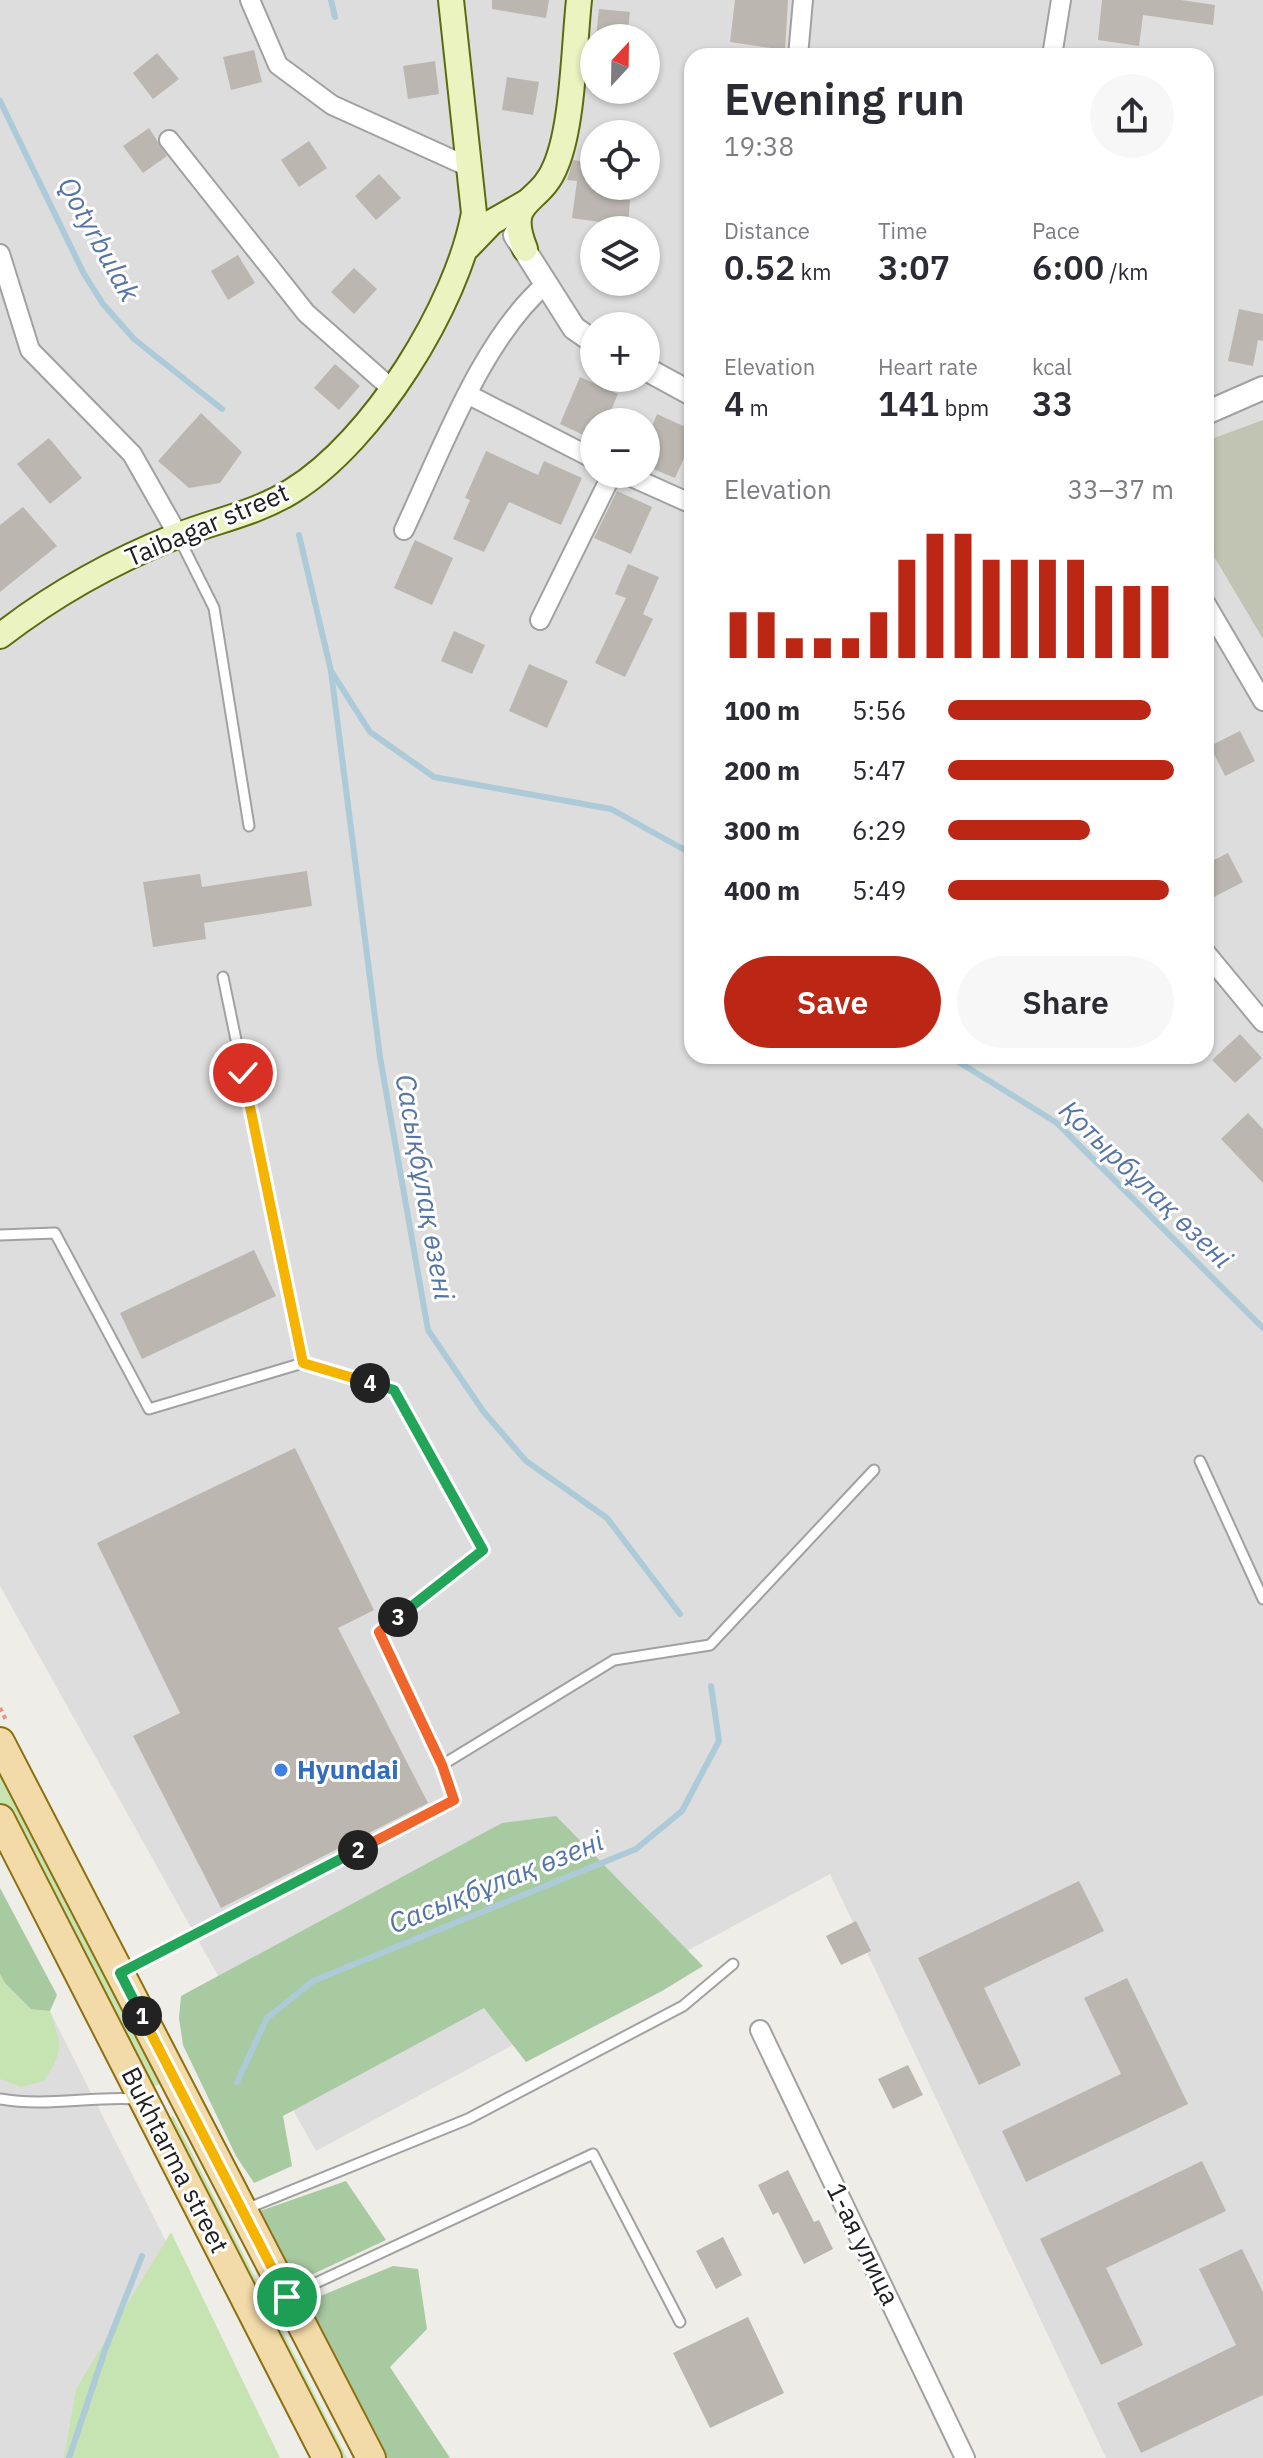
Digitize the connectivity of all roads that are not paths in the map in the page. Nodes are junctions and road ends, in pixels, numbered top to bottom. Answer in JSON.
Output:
{"nodes":[{"id":1,"x":250,"y":0,"type":"edge"},
{"id":2,"x":451,"y":0,"type":"edge"},
{"id":3,"x":579,"y":0,"type":"edge"},
{"id":4,"x":803,"y":0,"type":"edge"},
{"id":5,"x":1061,"y":0,"type":"edge"},
{"id":6,"x":799,"y":48,"type":"edge"},
{"id":7,"x":1053,"y":48,"type":"edge"},
{"id":8,"x":169,"y":140,"type":"dead end"},
{"id":9,"x":469,"y":167,"type":"junction"},
{"id":10,"x":529,"y":201,"type":"junction"},
{"id":11,"x":502,"y":214,"type":"junction"},
{"id":12,"x":525,"y":249,"type":"junction"},
{"id":13,"x":0,"y":254,"type":"edge"},
{"id":14,"x":459,"y":262,"type":"junction"},
{"id":15,"x":547,"y":283,"type":"junction"},
{"id":16,"x":580,"y":332,"type":"edge"},
{"id":17,"x":660,"y":377,"type":"edge"},
{"id":18,"x":1263,"y":388,"type":"edge"},
{"id":19,"x":393,"y":390,"type":"junction"},
{"id":20,"x":684,"y":390,"type":"edge"},
{"id":21,"x":469,"y":395,"type":"junction"},
{"id":22,"x":1214,"y":409,"type":"edge"},
{"id":23,"x":580,"y":452,"type":"edge"},
{"id":24,"x":605,"y":488,"type":"edge"},
{"id":25,"x":656,"y":488,"type":"edge"},
{"id":26,"x":684,"y":500,"type":"edge"},
{"id":27,"x":404,"y":530,"type":"dead end"},
{"id":28,"x":178,"y":535,"type":"junction"},
{"id":29,"x":1214,"y":618,"type":"edge"},
{"id":30,"x":540,"y":620,"type":"dead end"},
{"id":31,"x":0,"y":636,"type":"edge"},
{"id":32,"x":1263,"y":701,"type":"edge"},
{"id":33,"x":249,"y":826,"type":"dead end"},
{"id":34,"x":1214,"y":963,"type":"edge"},
{"id":35,"x":223,"y":977,"type":"dead end"},
{"id":36,"x":1263,"y":1022,"type":"edge"},
{"id":37,"x":0,"y":1235,"type":"edge"},
{"id":38,"x":303,"y":1363,"type":"junction"},
{"id":39,"x":1200,"y":1461,"type":"dead end"},
{"id":40,"x":874,"y":1470,"type":"dead end"},
{"id":41,"x":1263,"y":1599,"type":"edge"},
{"id":42,"x":0,"y":1742,"type":"edge"},
{"id":43,"x":442,"y":1765,"type":"junction"},
{"id":44,"x":0,"y":1819,"type":"edge"},
{"id":45,"x":733,"y":1964,"type":"dead end"},
{"id":46,"x":120,"y":1973,"type":"junction"},
{"id":47,"x":760,"y":2030,"type":"dead end"},
{"id":48,"x":176,"y":2082,"type":"junction"},
{"id":49,"x":0,"y":2099,"type":"edge"},
{"id":50,"x":144,"y":2099,"type":"junction"},
{"id":51,"x":243,"y":2211,"type":"junction"},
{"id":52,"x":287,"y":2297,"type":"junction"},
{"id":53,"x":680,"y":2322,"type":"dead end"},
{"id":54,"x":327,"y":2458,"type":"edge"},
{"id":55,"x":371,"y":2458,"type":"edge"},
{"id":56,"x":965,"y":2458,"type":"edge"}],
"edges":[{"from":1,"to":9,"type":"street"},
{"from":2,"to":9,"type":"main road"},
{"from":3,"to":10,"type":"main road"},
{"from":4,"to":6,"type":"street"},
{"from":5,"to":7,"type":"street"},
{"from":8,"to":19,"type":"street"},
{"from":9,"to":11,"type":"main road"},
{"from":9,"to":14,"type":"main road"},
{"from":10,"to":11,"type":"main road"},
{"from":10,"to":12,"type":"main road"},
{"from":11,"to":12,"type":"street"},
{"from":11,"to":14,"type":"main road"},
{"from":12,"to":14,"type":"main road"},
{"from":12,"to":15,"type":"street"},
{"from":13,"to":28,"type":"street"},
{"from":14,"to":19,"type":"main road","name":"Taibagar street"},
{"from":15,"to":16,"type":"street"},
{"from":15,"to":21,"type":"street"},
{"from":17,"to":20,"type":"street"},
{"from":18,"to":22,"type":"street"},
{"from":19,"to":28,"type":"main road","name":"Taibagar street"},
{"from":21,"to":23,"type":"street"},
{"from":21,"to":27,"type":"street"},
{"from":24,"to":30,"type":"street"},
{"from":25,"to":26,"type":"street"},
{"from":28,"to":31,"type":"main road","name":"Taibagar street"},
{"from":28,"to":33,"type":"lane"},
{"from":29,"to":32,"type":"street"},
{"from":34,"to":36,"type":"street"},
{"from":35,"to":38,"type":"lane"},
{"from":37,"to":38,"type":"lane"},
{"from":38,"to":43,"type":"lane"},
{"from":39,"to":41,"type":"lane"},
{"from":40,"to":43,"type":"lane"},
{"from":42,"to":46,"type":"main road","name":"Bukhtarma street"},
{"from":43,"to":46,"type":"lane"},
{"from":44,"to":50,"type":"main road","name":"Bukhtarma street"},
{"from":45,"to":51,"type":"lane"},
{"from":46,"to":48,"type":"main road","name":"Bukhtarma street"},
{"from":47,"to":56,"type":"street","name":"1-ая улица"},
{"from":48,"to":50,"type":"main road"},
{"from":48,"to":51,"type":"main road","name":"Bukhtarma street"},
{"from":49,"to":50,"type":"lane"},
{"from":50,"to":54,"type":"main road","name":"Bukhtarma street"},
{"from":51,"to":52,"type":"main road","name":"Bukhtarma street"},
{"from":52,"to":53,"type":"lane"},
{"from":52,"to":55,"type":"main road","name":"Bukhtarma street"}]}
